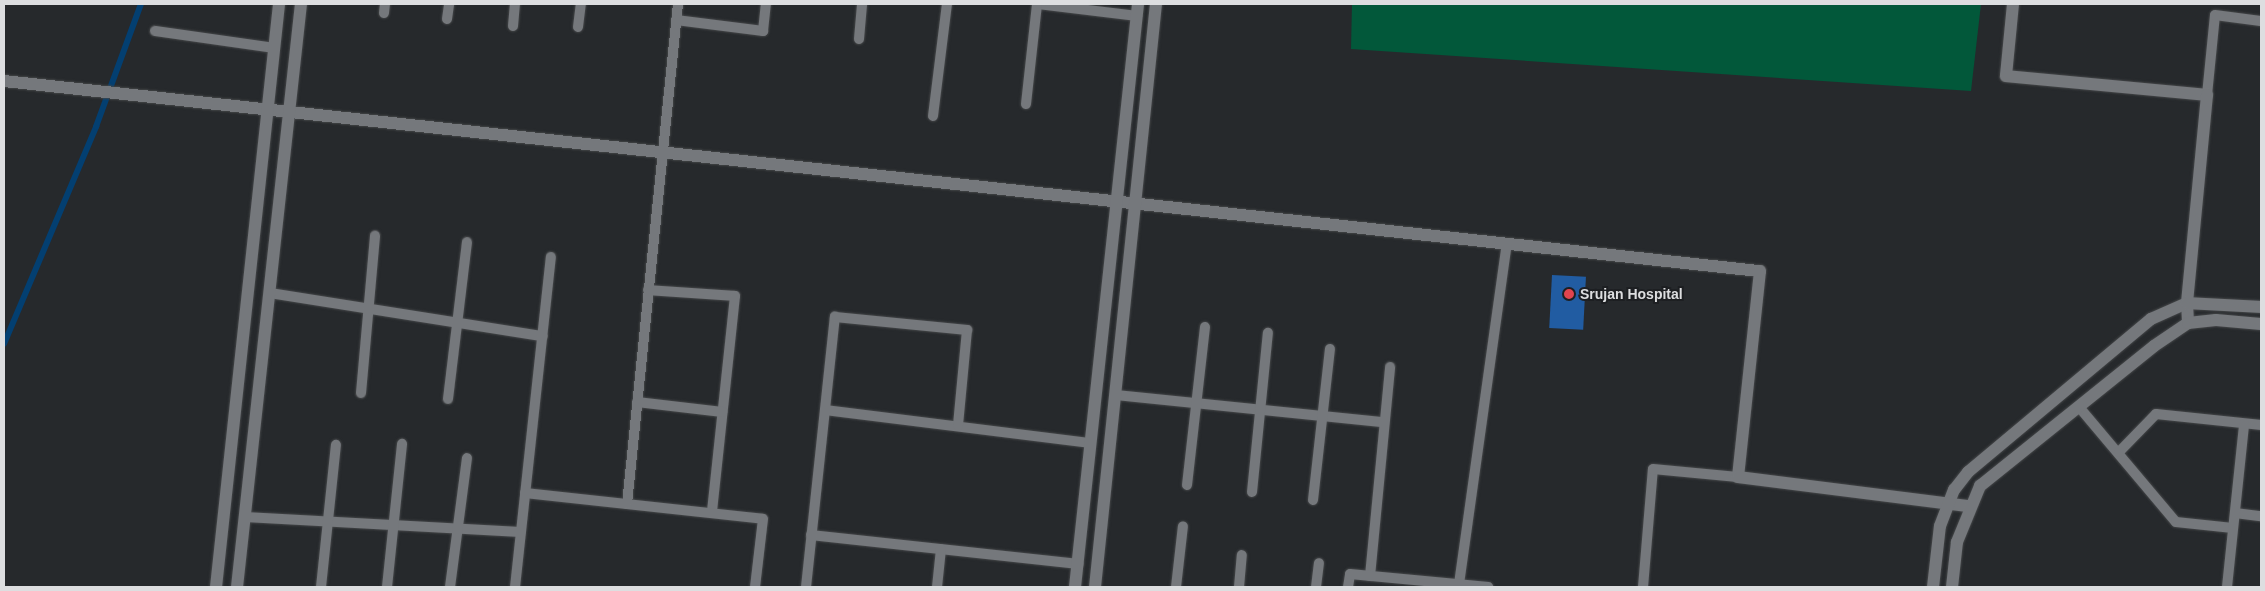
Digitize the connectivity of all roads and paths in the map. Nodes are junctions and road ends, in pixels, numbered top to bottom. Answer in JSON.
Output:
{"nodes":[{"id":1,"x":280,"y":4,"type":"edge"},
{"id":2,"x":301,"y":4,"type":"edge"},
{"id":3,"x":449,"y":4,"type":"edge"},
{"id":4,"x":515,"y":4,"type":"edge"},
{"id":5,"x":581,"y":4,"type":"edge"},
{"id":6,"x":678,"y":4,"type":"edge"},
{"id":7,"x":766,"y":4,"type":"edge"},
{"id":8,"x":862,"y":4,"type":"edge"},
{"id":9,"x":947,"y":4,"type":"edge"},
{"id":10,"x":1037,"y":4,"type":"edge"},
{"id":11,"x":1156,"y":4,"type":"edge"},
{"id":12,"x":2014,"y":4,"type":"edge"},
{"id":13,"x":1137,"y":10,"type":"edge"},
{"id":14,"x":447,"y":19,"type":"dead end"},
{"id":15,"x":676,"y":20,"type":"junction"},
{"id":16,"x":2261,"y":21,"type":"edge"},
{"id":17,"x":513,"y":26,"type":"dead end"},
{"id":18,"x":578,"y":27,"type":"dead end"},
{"id":19,"x":155,"y":31,"type":"dead end"},
{"id":20,"x":859,"y":39,"type":"dead end"},
{"id":21,"x":274,"y":48,"type":"junction"},
{"id":22,"x":4,"y":81,"type":"edge"},
{"id":23,"x":2207,"y":95,"type":"junction"},
{"id":24,"x":1026,"y":104,"type":"dead end"},
{"id":25,"x":268,"y":110,"type":"junction"},
{"id":26,"x":289,"y":112,"type":"junction"},
{"id":27,"x":933,"y":116,"type":"dead end"},
{"id":28,"x":662,"y":152,"type":"junction"},
{"id":29,"x":1117,"y":202,"type":"junction"},
{"id":30,"x":1135,"y":204,"type":"junction"},
{"id":31,"x":375,"y":236,"type":"dead end"},
{"id":32,"x":467,"y":242,"type":"dead end"},
{"id":33,"x":1507,"y":244,"type":"junction"},
{"id":34,"x":551,"y":257,"type":"dead end"},
{"id":35,"x":648,"y":290,"type":"junction"},
{"id":36,"x":270,"y":293,"type":"junction"},
{"id":37,"x":2187,"y":303,"type":"junction"},
{"id":38,"x":2261,"y":306,"type":"edge"},
{"id":39,"x":368,"y":309,"type":"junction"},
{"id":40,"x":457,"y":322,"type":"junction"},
{"id":41,"x":2188,"y":323,"type":"junction"},
{"id":42,"x":2261,"y":324,"type":"edge"},
{"id":43,"x":1206,"y":327,"type":"dead end"},
{"id":44,"x":1268,"y":333,"type":"dead end"},
{"id":45,"x":542,"y":336,"type":"junction"},
{"id":46,"x":1330,"y":349,"type":"dead end"},
{"id":47,"x":1390,"y":367,"type":"dead end"},
{"id":48,"x":361,"y":393,"type":"dead end"},
{"id":49,"x":1116,"y":395,"type":"junction"},
{"id":50,"x":448,"y":399,"type":"dead end"},
{"id":51,"x":637,"y":402,"type":"junction"},
{"id":52,"x":1196,"y":403,"type":"junction"},
{"id":53,"x":2079,"y":407,"type":"junction"},
{"id":54,"x":1260,"y":409,"type":"junction"},
{"id":55,"x":825,"y":410,"type":"junction"},
{"id":56,"x":722,"y":412,"type":"junction"},
{"id":57,"x":1323,"y":416,"type":"junction"},
{"id":58,"x":1384,"y":422,"type":"junction"},
{"id":59,"x":2244,"y":424,"type":"junction"},
{"id":60,"x":2261,"y":425,"type":"edge"},
{"id":61,"x":958,"y":426,"type":"junction"},
{"id":62,"x":1091,"y":443,"type":"junction"},
{"id":63,"x":402,"y":444,"type":"dead end"},
{"id":64,"x":336,"y":445,"type":"dead end"},
{"id":65,"x":2119,"y":452,"type":"junction"},
{"id":66,"x":467,"y":458,"type":"dead end"},
{"id":67,"x":1738,"y":476,"type":"junction"},
{"id":68,"x":1187,"y":485,"type":"dead end"},
{"id":69,"x":1252,"y":492,"type":"dead end"},
{"id":70,"x":525,"y":493,"type":"junction"},
{"id":71,"x":1313,"y":500,"type":"dead end"},
{"id":72,"x":1948,"y":503,"type":"junction"},
{"id":73,"x":627,"y":504,"type":"junction"},
{"id":74,"x":1969,"y":506,"type":"junction"},
{"id":75,"x":2235,"y":512,"type":"junction"},
{"id":76,"x":712,"y":513,"type":"junction"},
{"id":77,"x":2261,"y":516,"type":"edge"},
{"id":78,"x":245,"y":517,"type":"junction"},
{"id":79,"x":328,"y":522,"type":"junction"},
{"id":80,"x":394,"y":525,"type":"junction"},
{"id":81,"x":1183,"y":526,"type":"dead end"},
{"id":82,"x":458,"y":528,"type":"junction"},
{"id":83,"x":2233,"y":528,"type":"junction"},
{"id":84,"x":521,"y":532,"type":"junction"},
{"id":85,"x":811,"y":535,"type":"junction"},
{"id":86,"x":941,"y":549,"type":"junction"},
{"id":87,"x":1242,"y":555,"type":"dead end"},
{"id":88,"x":1319,"y":563,"type":"dead end"},
{"id":89,"x":1078,"y":564,"type":"junction"},
{"id":90,"x":1370,"y":576,"type":"junction"},
{"id":91,"x":1460,"y":584,"type":"junction"},
{"id":92,"x":216,"y":587,"type":"edge"},
{"id":93,"x":237,"y":587,"type":"edge"},
{"id":94,"x":322,"y":587,"type":"edge"},
{"id":95,"x":387,"y":587,"type":"edge"},
{"id":96,"x":450,"y":587,"type":"edge"},
{"id":97,"x":515,"y":587,"type":"edge"},
{"id":98,"x":755,"y":587,"type":"edge"},
{"id":99,"x":806,"y":587,"type":"edge"},
{"id":100,"x":937,"y":587,"type":"edge"},
{"id":101,"x":1075,"y":587,"type":"edge"},
{"id":102,"x":1095,"y":587,"type":"edge"},
{"id":103,"x":1176,"y":587,"type":"edge"},
{"id":104,"x":1239,"y":587,"type":"edge"},
{"id":105,"x":1316,"y":587,"type":"edge"},
{"id":106,"x":1348,"y":587,"type":"edge"},
{"id":107,"x":1488,"y":587,"type":"edge"},
{"id":108,"x":1643,"y":587,"type":"edge"},
{"id":109,"x":1933,"y":587,"type":"edge"},
{"id":110,"x":1952,"y":587,"type":"edge"},
{"id":111,"x":2227,"y":587,"type":"edge"}],
"edges":[{"from":1,"to":21,"type":"street"},
{"from":2,"to":26,"type":"street"},
{"from":3,"to":14,"type":"lane"},
{"from":4,"to":17,"type":"lane"},
{"from":5,"to":18,"type":"lane"},
{"from":6,"to":15,"type":"lane"},
{"from":7,"to":15,"type":"lane"},
{"from":8,"to":20,"type":"lane"},
{"from":9,"to":27,"type":"lane"},
{"from":10,"to":13,"type":"lane"},
{"from":10,"to":24,"type":"lane"},
{"from":11,"to":30,"type":"street"},
{"from":12,"to":23,"type":"street"},
{"from":13,"to":29,"type":"street"},
{"from":15,"to":28,"type":"lane"},
{"from":16,"to":23,"type":"lane"},
{"from":19,"to":21,"type":"lane"},
{"from":21,"to":25,"type":"street"},
{"from":22,"to":25,"type":"street"},
{"from":23,"to":37,"type":"street"},
{"from":25,"to":26,"type":"street"},
{"from":25,"to":92,"type":"street"},
{"from":26,"to":28,"type":"street"},
{"from":26,"to":36,"type":"street"},
{"from":28,"to":29,"type":"street"},
{"from":28,"to":35,"type":"lane"},
{"from":29,"to":30,"type":"street"},
{"from":29,"to":62,"type":"street"},
{"from":30,"to":33,"type":"street"},
{"from":30,"to":49,"type":"street"},
{"from":31,"to":39,"type":"lane"},
{"from":32,"to":40,"type":"lane"},
{"from":33,"to":67,"type":"street"},
{"from":33,"to":91,"type":"lane"},
{"from":34,"to":45,"type":"lane"},
{"from":35,"to":51,"type":"lane"},
{"from":35,"to":56,"type":"lane"},
{"from":36,"to":39,"type":"lane"},
{"from":36,"to":78,"type":"street"},
{"from":37,"to":38,"type":"street"},
{"from":37,"to":41,"type":"street"},
{"from":37,"to":72,"type":"street"},
{"from":39,"to":40,"type":"lane"},
{"from":39,"to":48,"type":"lane"},
{"from":40,"to":45,"type":"lane"},
{"from":40,"to":50,"type":"lane"},
{"from":41,"to":42,"type":"street"},
{"from":41,"to":53,"type":"street"},
{"from":43,"to":52,"type":"lane"},
{"from":44,"to":54,"type":"lane"},
{"from":45,"to":70,"type":"lane"},
{"from":46,"to":57,"type":"lane"},
{"from":47,"to":58,"type":"lane"},
{"from":49,"to":52,"type":"lane"},
{"from":49,"to":102,"type":"street"},
{"from":51,"to":56,"type":"lane"},
{"from":51,"to":73,"type":"lane"},
{"from":52,"to":54,"type":"lane"},
{"from":52,"to":68,"type":"lane"},
{"from":53,"to":65,"type":"lane"},
{"from":53,"to":74,"type":"street"},
{"from":54,"to":57,"type":"lane"},
{"from":54,"to":69,"type":"lane"},
{"from":55,"to":61,"type":"lane"},
{"from":55,"to":61,"type":"lane"},
{"from":55,"to":85,"type":"lane"},
{"from":56,"to":76,"type":"lane"},
{"from":57,"to":58,"type":"lane"},
{"from":57,"to":71,"type":"lane"},
{"from":58,"to":90,"type":"lane"},
{"from":59,"to":60,"type":"lane"},
{"from":59,"to":65,"type":"lane"},
{"from":59,"to":75,"type":"lane"},
{"from":61,"to":62,"type":"lane"},
{"from":62,"to":89,"type":"street"},
{"from":63,"to":80,"type":"lane"},
{"from":64,"to":79,"type":"lane"},
{"from":65,"to":83,"type":"lane"},
{"from":66,"to":82,"type":"lane"},
{"from":67,"to":72,"type":"street"},
{"from":67,"to":108,"type":"lane"},
{"from":70,"to":73,"type":"lane"},
{"from":70,"to":84,"type":"lane"},
{"from":72,"to":74,"type":"street"},
{"from":72,"to":109,"type":"street"},
{"from":73,"to":76,"type":"lane"},
{"from":74,"to":110,"type":"street"},
{"from":75,"to":77,"type":"lane"},
{"from":75,"to":83,"type":"lane"},
{"from":76,"to":98,"type":"lane"},
{"from":78,"to":79,"type":"lane"},
{"from":78,"to":93,"type":"street"},
{"from":79,"to":80,"type":"lane"},
{"from":79,"to":94,"type":"lane"},
{"from":80,"to":82,"type":"lane"},
{"from":80,"to":95,"type":"lane"},
{"from":81,"to":103,"type":"lane"},
{"from":82,"to":84,"type":"lane"},
{"from":82,"to":96,"type":"lane"},
{"from":83,"to":111,"type":"lane"},
{"from":84,"to":97,"type":"lane"},
{"from":85,"to":86,"type":"lane"},
{"from":85,"to":99,"type":"lane"},
{"from":86,"to":89,"type":"lane"},
{"from":86,"to":100,"type":"lane"},
{"from":87,"to":104,"type":"lane"},
{"from":88,"to":105,"type":"lane"},
{"from":89,"to":101,"type":"street"},
{"from":90,"to":91,"type":"lane"},
{"from":90,"to":106,"type":"lane"},
{"from":91,"to":107,"type":"lane"}]}
